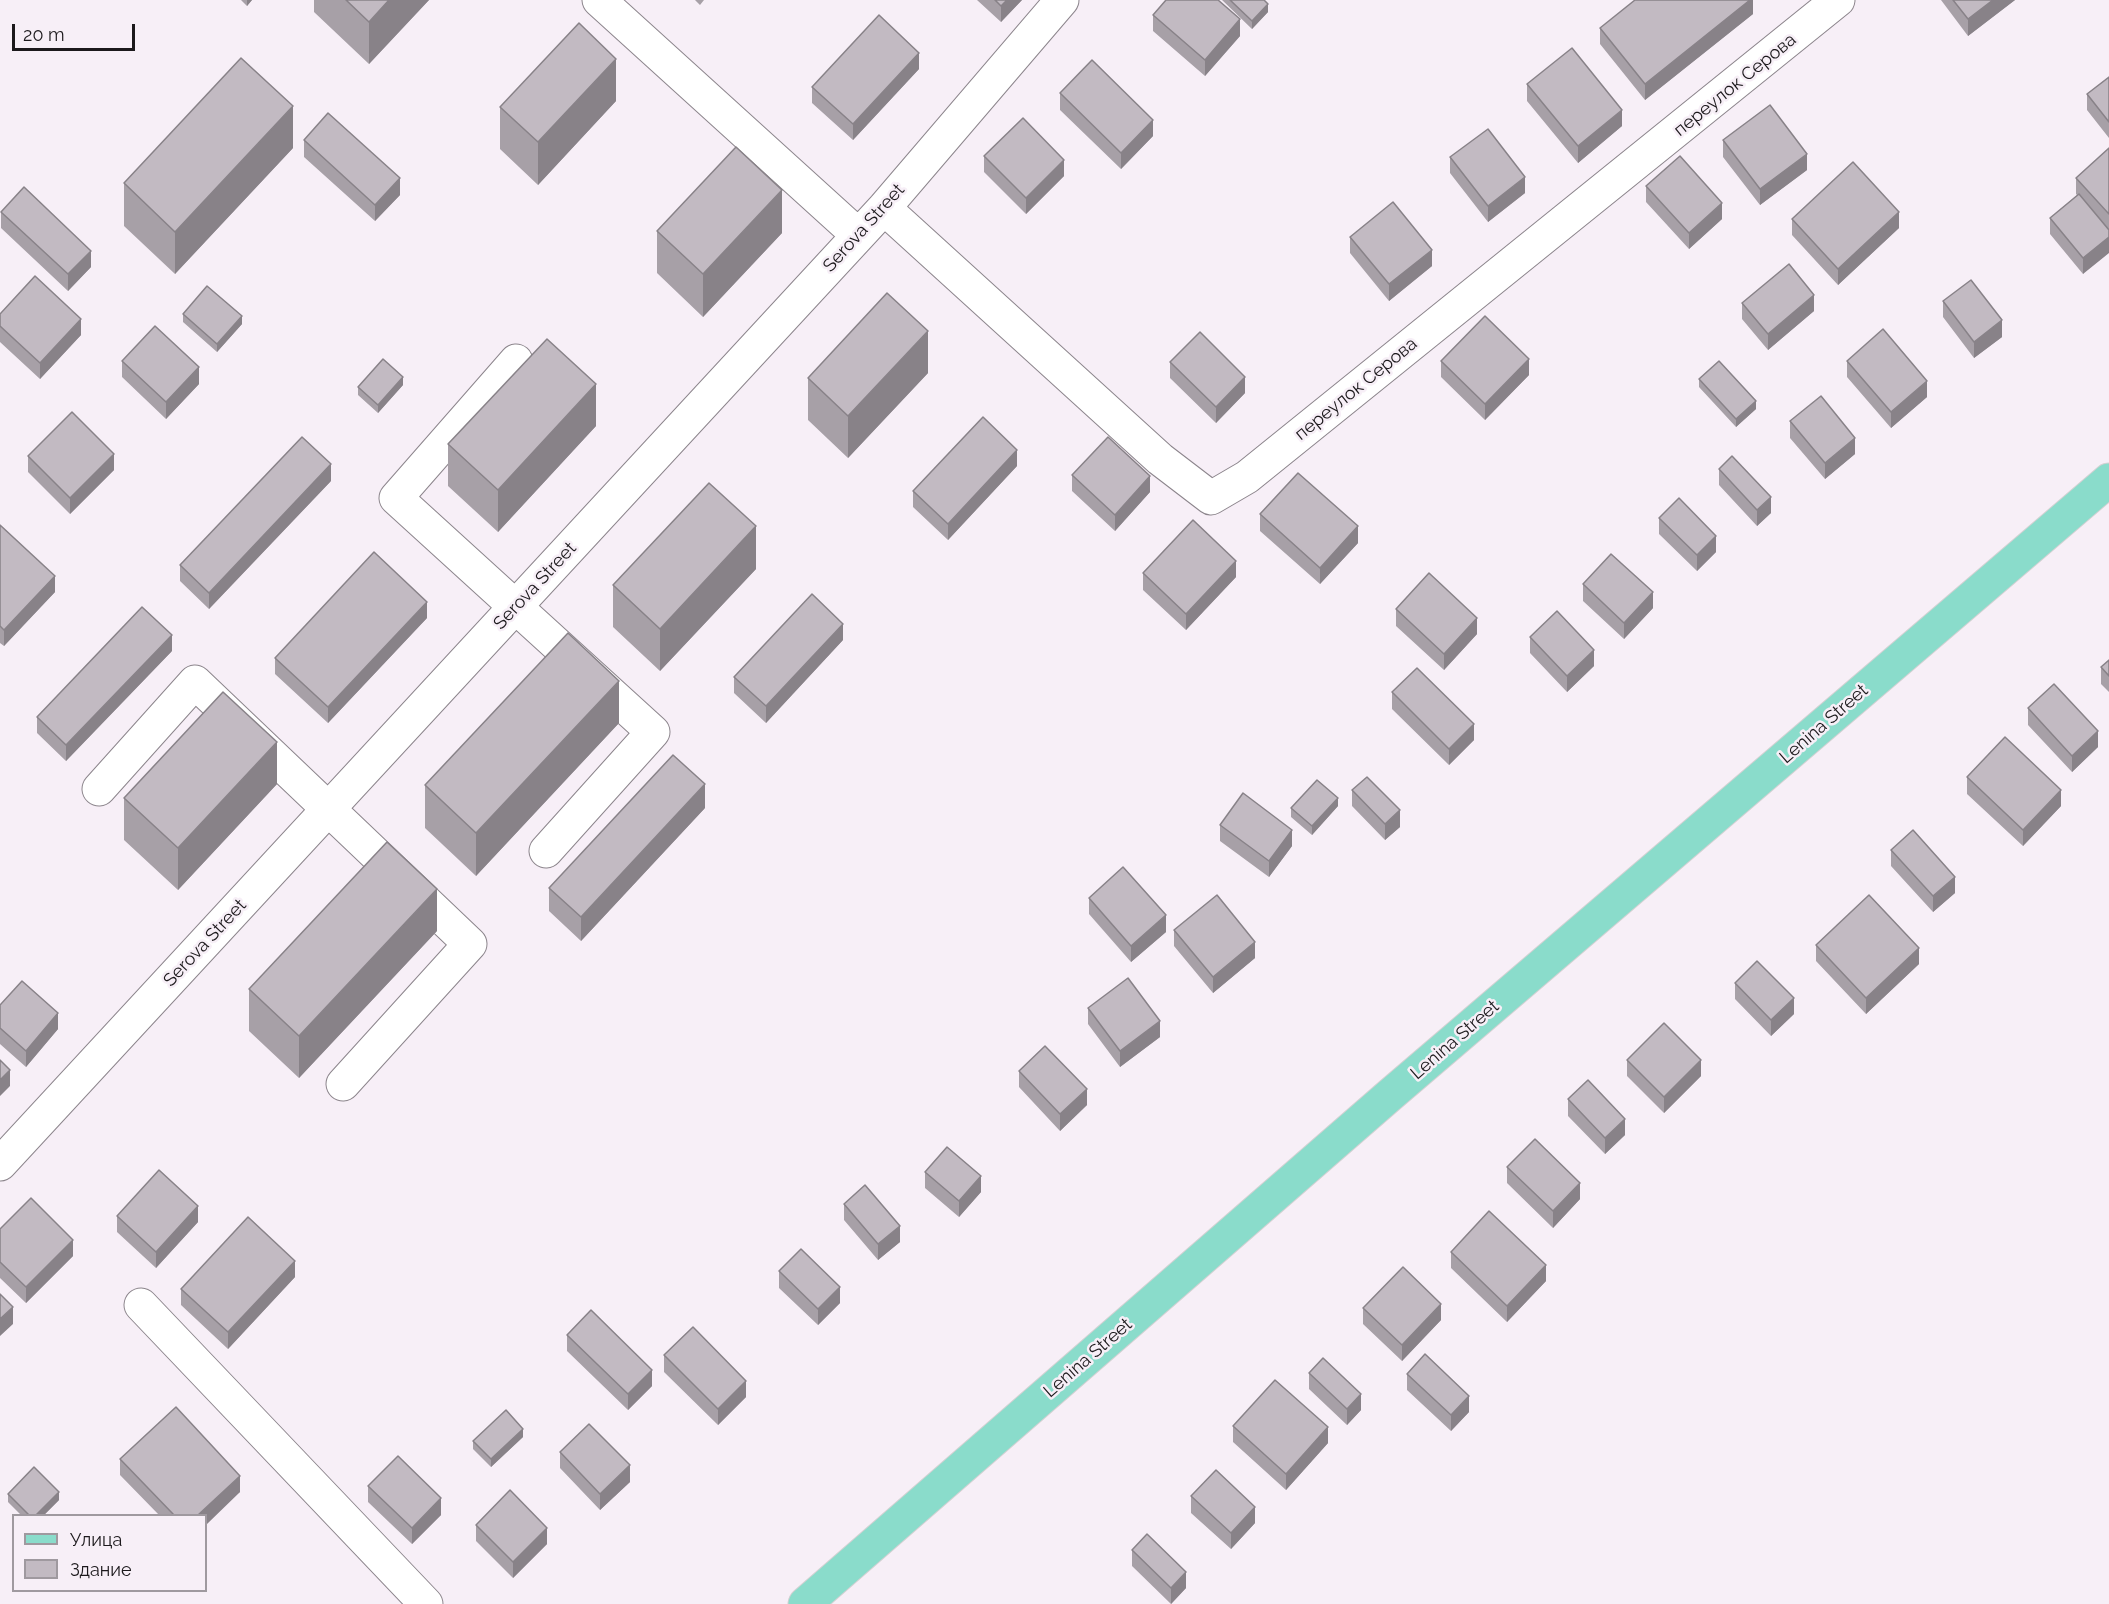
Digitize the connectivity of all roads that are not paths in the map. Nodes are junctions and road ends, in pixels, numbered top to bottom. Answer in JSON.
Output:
{"nodes":[{"id":1,"x":599,"y":0,"type":"edge"},
{"id":2,"x":1062,"y":0,"type":"edge"},
{"id":3,"x":1838,"y":0,"type":"edge"},
{"id":4,"x":884,"y":208,"type":"junction"},
{"id":5,"x":858,"y":235,"type":"junction"},
{"id":6,"x":516,"y":361,"type":"dead end"},
{"id":7,"x":2109,"y":480,"type":"edge"},
{"id":8,"x":516,"y":606,"type":"junction"},
{"id":9,"x":99,"y":789,"type":"dead end"},
{"id":10,"x":328,"y":810,"type":"junction"},
{"id":11,"x":546,"y":851,"type":"dead end"},
{"id":12,"x":343,"y":1084,"type":"dead end"},
{"id":13,"x":0,"y":1164,"type":"edge"},
{"id":14,"x":141,"y":1305,"type":"dead end"},
{"id":15,"x":426,"y":1604,"type":"edge"},
{"id":16,"x":805,"y":1604,"type":"edge"}],
"edges":[{"from":1,"to":5,"type":"street"},
{"from":2,"to":4,"type":"street","name":"Serova Street"},
{"from":3,"to":4,"type":"street","name":"переулок Серова"},
{"from":4,"to":5,"type":"street","name":"Serova Street"},
{"from":5,"to":8,"type":"street","name":"Serova Street"},
{"from":6,"to":8,"type":"street"},
{"from":7,"to":16,"type":"main road","name":"Lenina Street"},
{"from":8,"to":10,"type":"street","name":"Serova Street"},
{"from":8,"to":11,"type":"street"},
{"from":9,"to":10,"type":"street"},
{"from":10,"to":12,"type":"street"},
{"from":10,"to":13,"type":"street","name":"Serova Street"},
{"from":14,"to":15,"type":"street"}]}
